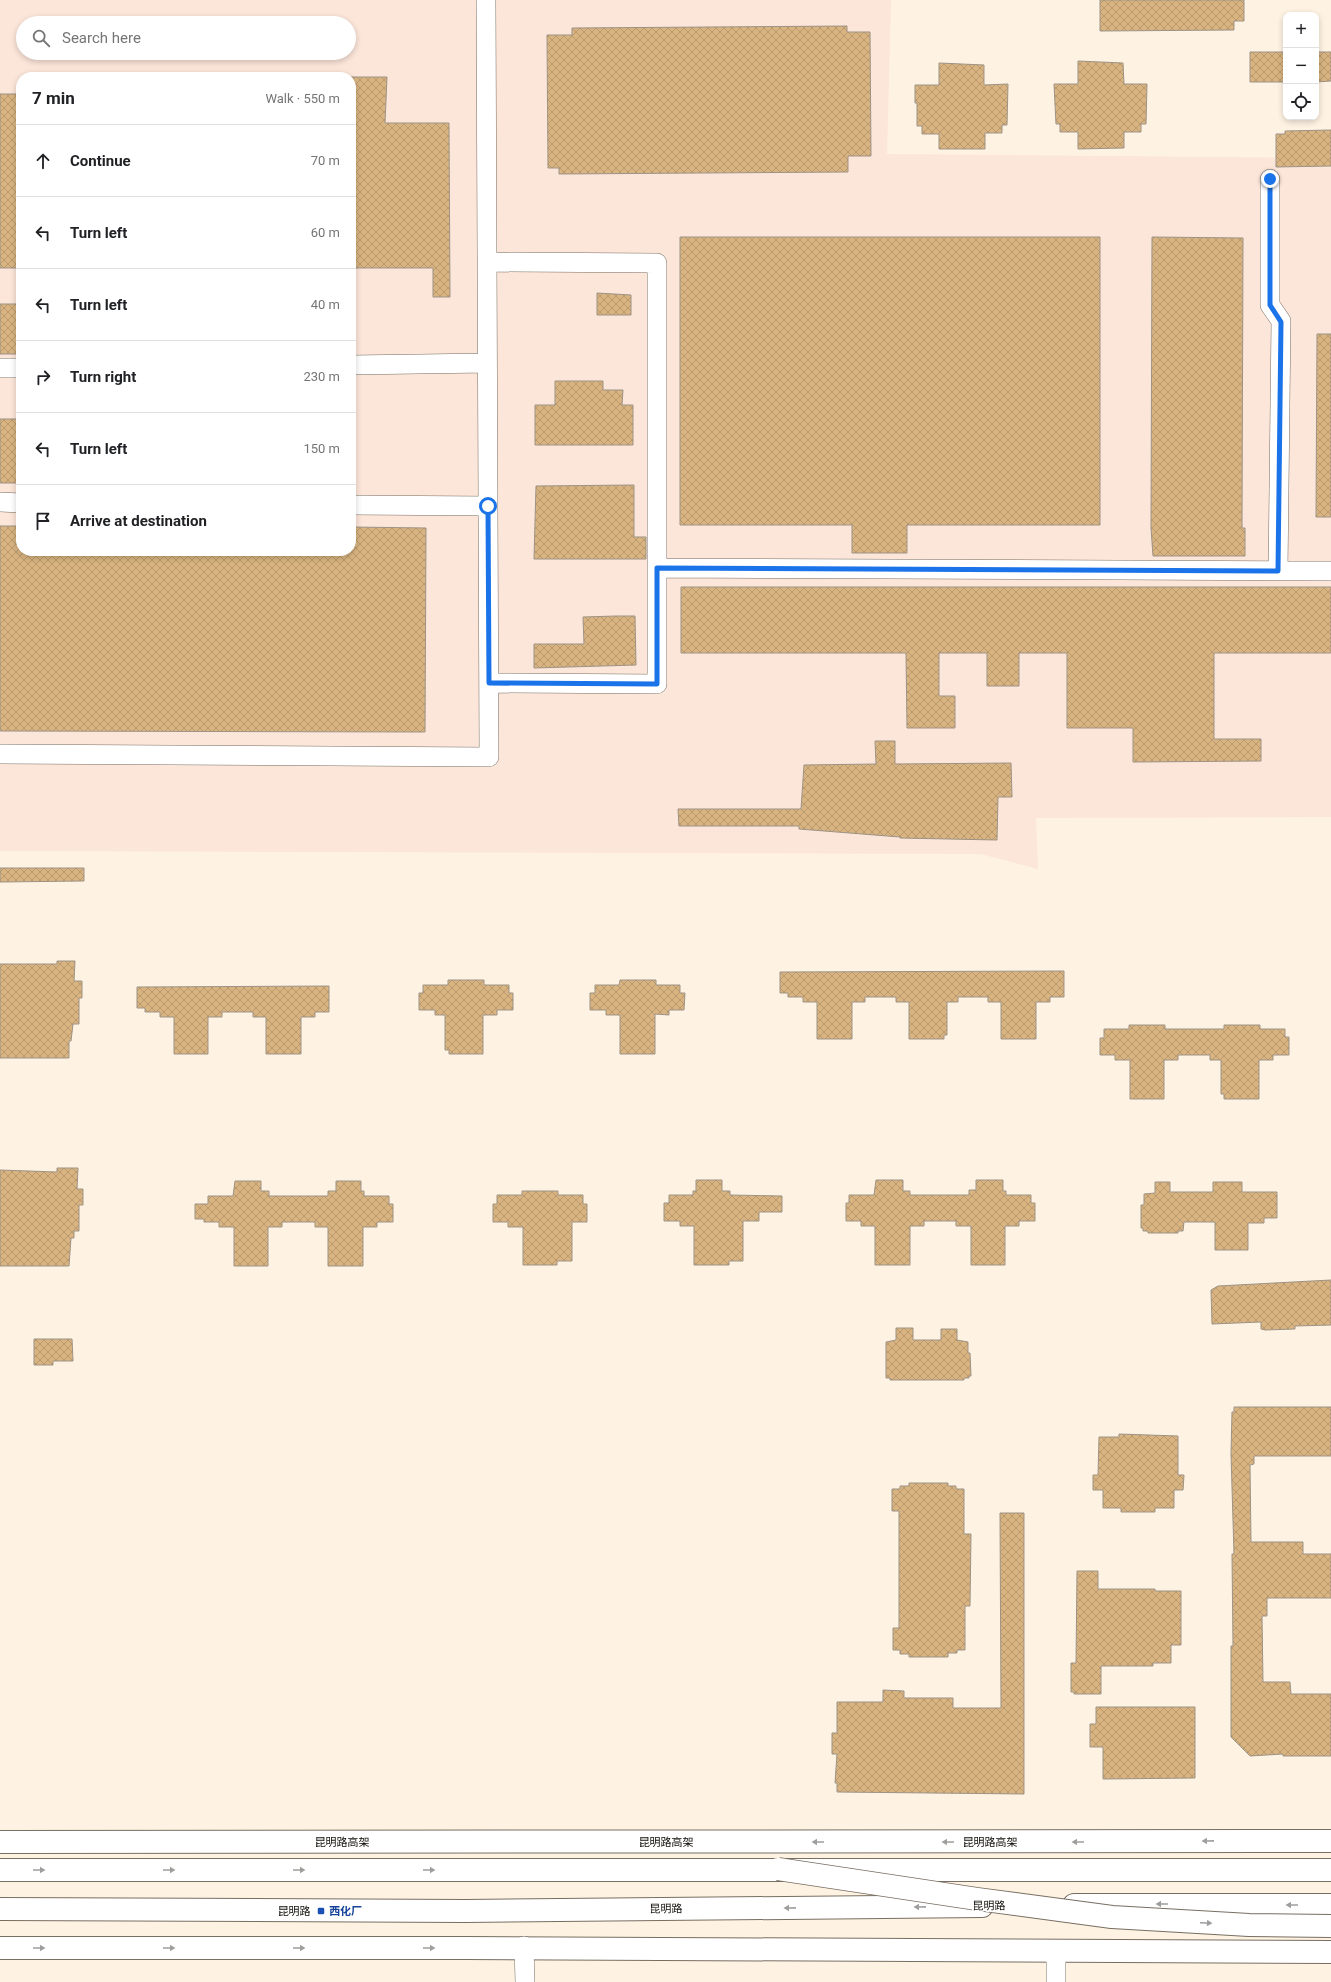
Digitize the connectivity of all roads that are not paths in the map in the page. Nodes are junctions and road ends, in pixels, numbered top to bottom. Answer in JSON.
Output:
{"nodes":[{"id":1,"x":486,"y":0,"type":"edge"},
{"id":2,"x":1270,"y":179,"type":"dead end"},
{"id":3,"x":487,"y":262,"type":"junction"},
{"id":4,"x":487,"y":364,"type":"junction"},
{"id":5,"x":356,"y":365,"type":"edge"},
{"id":6,"x":0,"y":368,"type":"edge"},
{"id":7,"x":16,"y":368,"type":"edge"},
{"id":8,"x":0,"y":502,"type":"edge"},
{"id":9,"x":16,"y":502,"type":"edge"},
{"id":10,"x":356,"y":505,"type":"edge"},
{"id":11,"x":488,"y":506,"type":"junction"},
{"id":12,"x":657,"y":568,"type":"junction"},
{"id":13,"x":1278,"y":571,"type":"junction"},
{"id":14,"x":1331,"y":571,"type":"edge"},
{"id":15,"x":489,"y":683,"type":"junction"},
{"id":16,"x":0,"y":754,"type":"edge"},
{"id":17,"x":1331,"y":1829,"type":"edge"},
{"id":18,"x":1240,"y":1841,"type":"junction"},
{"id":19,"x":1331,"y":1841,"type":"edge"},
{"id":20,"x":0,"y":1842,"type":"edge"},
{"id":21,"x":0,"y":1870,"type":"edge"},
{"id":22,"x":778,"y":1870,"type":"junction"},
{"id":23,"x":1331,"y":1870,"type":"edge"},
{"id":24,"x":1331,"y":1905,"type":"edge"},
{"id":25,"x":0,"y":1909,"type":"edge"},
{"id":26,"x":1331,"y":1926,"type":"edge"},
{"id":27,"x":524,"y":1947,"type":"junction"},
{"id":28,"x":0,"y":1948,"type":"edge"},
{"id":29,"x":1056,"y":1951,"type":"junction"},
{"id":30,"x":1331,"y":1952,"type":"edge"},
{"id":31,"x":524,"y":1982,"type":"edge"},
{"id":32,"x":1056,"y":1982,"type":"edge"}],
"edges":[{"from":1,"to":3,"type":"street"},
{"from":2,"to":13,"type":"street"},
{"from":3,"to":4,"type":"street"},
{"from":3,"to":12,"type":"street"},
{"from":4,"to":5,"type":"street"},
{"from":4,"to":11,"type":"street"},
{"from":6,"to":7,"type":"street"},
{"from":8,"to":9,"type":"street"},
{"from":10,"to":11,"type":"street"},
{"from":11,"to":15,"type":"street"},
{"from":12,"to":13,"type":"street"},
{"from":12,"to":15,"type":"street"},
{"from":13,"to":14,"type":"street"},
{"from":15,"to":16,"type":"street"},
{"from":17,"to":18,"type":"main road"},
{"from":18,"to":19,"type":"main road","name":"昆明路高架"},
{"from":18,"to":20,"type":"main road","name":"昆明路高架","one_way":true},
{"from":21,"to":22,"type":"main road","one_way":true},
{"from":22,"to":23,"type":"main road","bridge":true},
{"from":22,"to":26,"type":"main road","one_way":true,"bridge":true},
{"from":24,"to":25,"type":"main road","name":"昆明路","one_way":true},
{"from":28,"to":27,"type":"main road","one_way":true},
{"from":27,"to":29,"type":"main road"},
{"from":27,"to":31,"type":"street"},
{"from":29,"to":30,"type":"main road"},
{"from":29,"to":32,"type":"street"}]}
